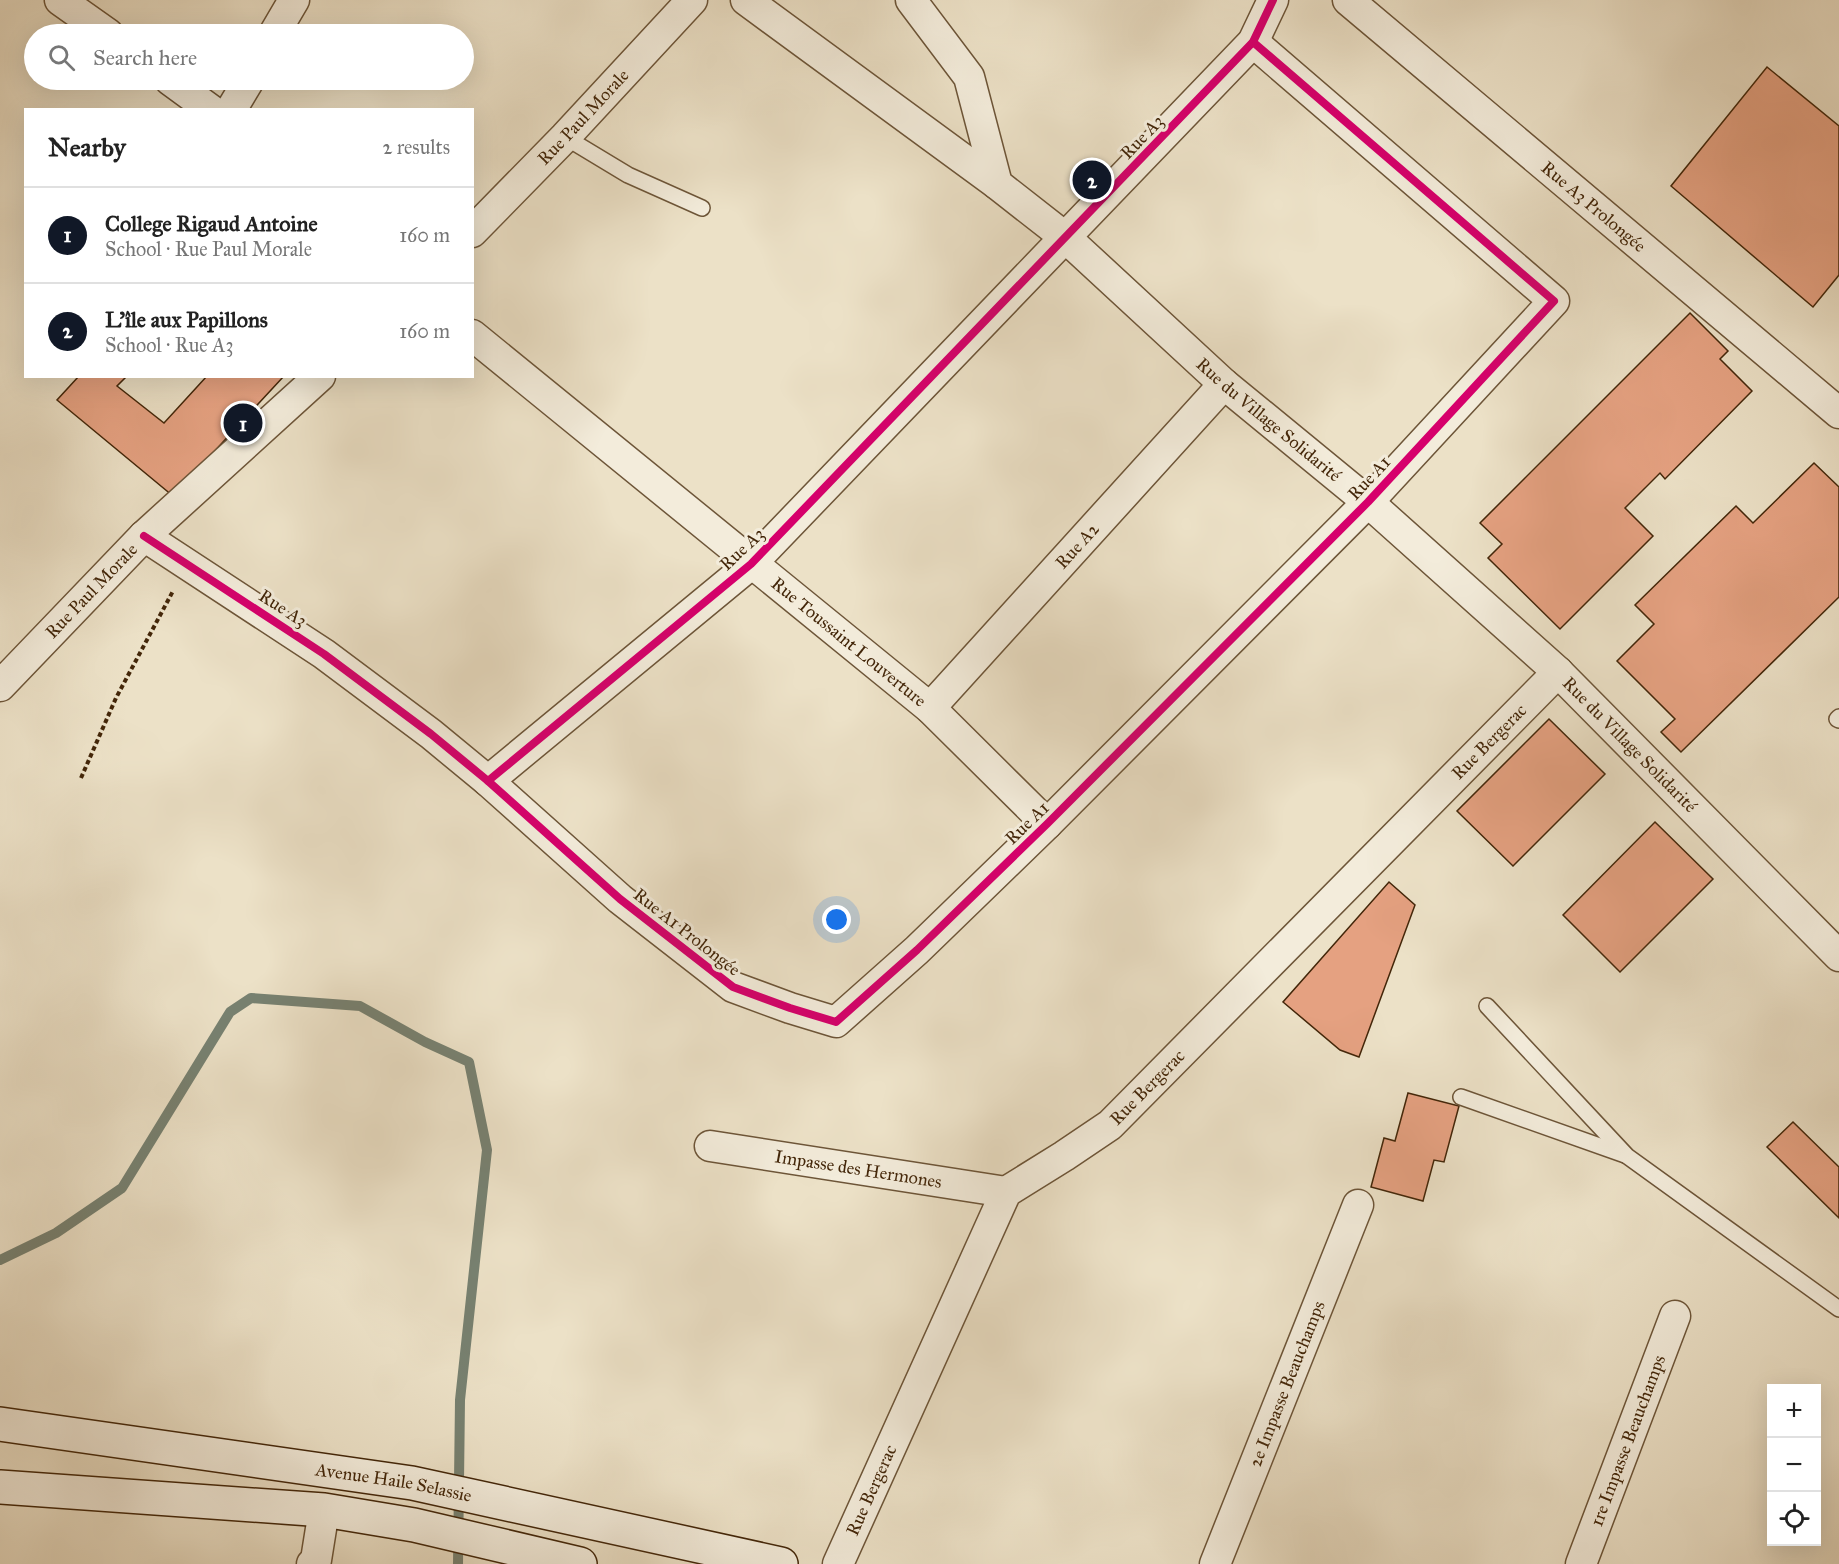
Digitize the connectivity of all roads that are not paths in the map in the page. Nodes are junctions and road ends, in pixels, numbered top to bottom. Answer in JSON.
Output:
{"nodes":[{"id":1,"x":60,"y":0,"type":"edge"},
{"id":2,"x":294,"y":0,"type":"edge"},
{"id":3,"x":692,"y":0,"type":"edge"},
{"id":4,"x":746,"y":0,"type":"edge"},
{"id":5,"x":911,"y":0,"type":"edge"},
{"id":6,"x":1273,"y":0,"type":"edge"},
{"id":7,"x":1348,"y":0,"type":"edge"},
{"id":8,"x":94,"y":24,"type":"edge"},
{"id":9,"x":280,"y":24,"type":"edge"},
{"id":10,"x":1253,"y":42,"type":"junction"},
{"id":11,"x":184,"y":90,"type":"edge"},
{"id":12,"x":243,"y":90,"type":"edge"},
{"id":13,"x":208,"y":108,"type":"edge"},
{"id":14,"x":232,"y":108,"type":"edge"},
{"id":15,"x":565,"y":137,"type":"junction"},
{"id":16,"x":997,"y":184,"type":"junction"},
{"id":17,"x":702,"y":208,"type":"dead end"},
{"id":18,"x":474,"y":230,"type":"edge"},
{"id":19,"x":1066,"y":238,"type":"junction"},
{"id":20,"x":474,"y":337,"type":"edge"},
{"id":21,"x":318,"y":378,"type":"edge"},
{"id":22,"x":1224,"y":384,"type":"junction"},
{"id":23,"x":1839,"y":413,"type":"edge"},
{"id":24,"x":1368,"y":501,"type":"junction"},
{"id":25,"x":144,"y":536,"type":"junction"},
{"id":26,"x":751,"y":564,"type":"junction"},
{"id":27,"x":1558,"y":672,"type":"junction"},
{"id":28,"x":0,"y":686,"type":"edge"},
{"id":29,"x":930,"y":708,"type":"junction"},
{"id":30,"x":488,"y":781,"type":"junction"},
{"id":31,"x":1047,"y":824,"type":"junction"},
{"id":32,"x":917,"y":950,"type":"joint"},
{"id":33,"x":1839,"y":956,"type":"edge"},
{"id":34,"x":1487,"y":1006,"type":"dead end"},
{"id":35,"x":1461,"y":1097,"type":"dead end"},
{"id":36,"x":710,"y":1146,"type":"dead end"},
{"id":37,"x":1627,"y":1156,"type":"junction"},
{"id":38,"x":1006,"y":1192,"type":"junction"},
{"id":39,"x":1358,"y":1205,"type":"dead end"},
{"id":40,"x":1839,"y":1309,"type":"edge"},
{"id":41,"x":1676,"y":1316,"type":"dead end"},
{"id":42,"x":0,"y":1424,"type":"edge"},
{"id":43,"x":0,"y":1487,"type":"edge"},
{"id":44,"x":324,"y":1510,"type":"junction"},
{"id":45,"x":312,"y":1564,"type":"edge"},
{"id":46,"x":580,"y":1564,"type":"edge"},
{"id":47,"x":781,"y":1564,"type":"edge"},
{"id":48,"x":838,"y":1564,"type":"edge"},
{"id":49,"x":1215,"y":1564,"type":"edge"},
{"id":50,"x":1581,"y":1564,"type":"edge"}],
"edges":[{"from":1,"to":8,"type":"street"},
{"from":2,"to":9,"type":"street"},
{"from":3,"to":15,"type":"street","name":"Rue Paul Morale"},
{"from":4,"to":16,"type":"street"},
{"from":5,"to":16,"type":"street"},
{"from":6,"to":10,"type":"street","name":"Rue A3"},
{"from":7,"to":23,"type":"street","name":"Rue A3 Prolongée"},
{"from":10,"to":19,"type":"street","name":"Rue A3"},
{"from":10,"to":24,"type":"street","name":"Rue A1"},
{"from":11,"to":13,"type":"street"},
{"from":12,"to":14,"type":"street"},
{"from":15,"to":17,"type":"lane"},
{"from":15,"to":18,"type":"street","name":"Rue Paul Morale"},
{"from":16,"to":19,"type":"street","name":"Rue du Village Solidarité"},
{"from":19,"to":22,"type":"street","name":"Rue du Village Solidarité"},
{"from":19,"to":26,"type":"street","name":"Rue A3"},
{"from":20,"to":26,"type":"street","name":"Rue Toussaint Louverture"},
{"from":21,"to":25,"type":"street","name":"Rue Paul Morale"},
{"from":22,"to":24,"type":"street","name":"Rue du Village Solidarité"},
{"from":22,"to":29,"type":"street","name":"Rue A2"},
{"from":24,"to":27,"type":"street","name":"Rue du Village Solidarité"},
{"from":24,"to":31,"type":"street","name":"Rue A1"},
{"from":25,"to":28,"type":"street","name":"Rue Paul Morale"},
{"from":25,"to":30,"type":"street","name":"Rue A3"},
{"from":26,"to":29,"type":"street","name":"Rue Toussaint Louverture"},
{"from":26,"to":30,"type":"street","name":"Rue A3"},
{"from":27,"to":33,"type":"street","name":"Rue du Village Solidarité"},
{"from":27,"to":38,"type":"street","name":"Rue Bergerac"},
{"from":29,"to":31,"type":"street","name":"Rue Toussaint Louverture"},
{"from":30,"to":32,"type":"street","name":"Rue A1 Prolongée"},
{"from":31,"to":32,"type":"street","name":"Rue A1"},
{"from":34,"to":37,"type":"lane"},
{"from":35,"to":37,"type":"lane"},
{"from":36,"to":38,"type":"street","name":"Impasse des Hermones"},
{"from":37,"to":40,"type":"lane"},
{"from":38,"to":48,"type":"street","name":"Rue Bergerac"},
{"from":39,"to":49,"type":"street","name":"2e Impasse Beauchamps"},
{"from":41,"to":50,"type":"street","name":"1re Impasse Beauchamps"},
{"from":42,"to":47,"type":"street","name":"Avenue Haile Selassie"},
{"from":43,"to":44,"type":"street"},
{"from":44,"to":45,"type":"street"},
{"from":44,"to":46,"type":"street"}]}
